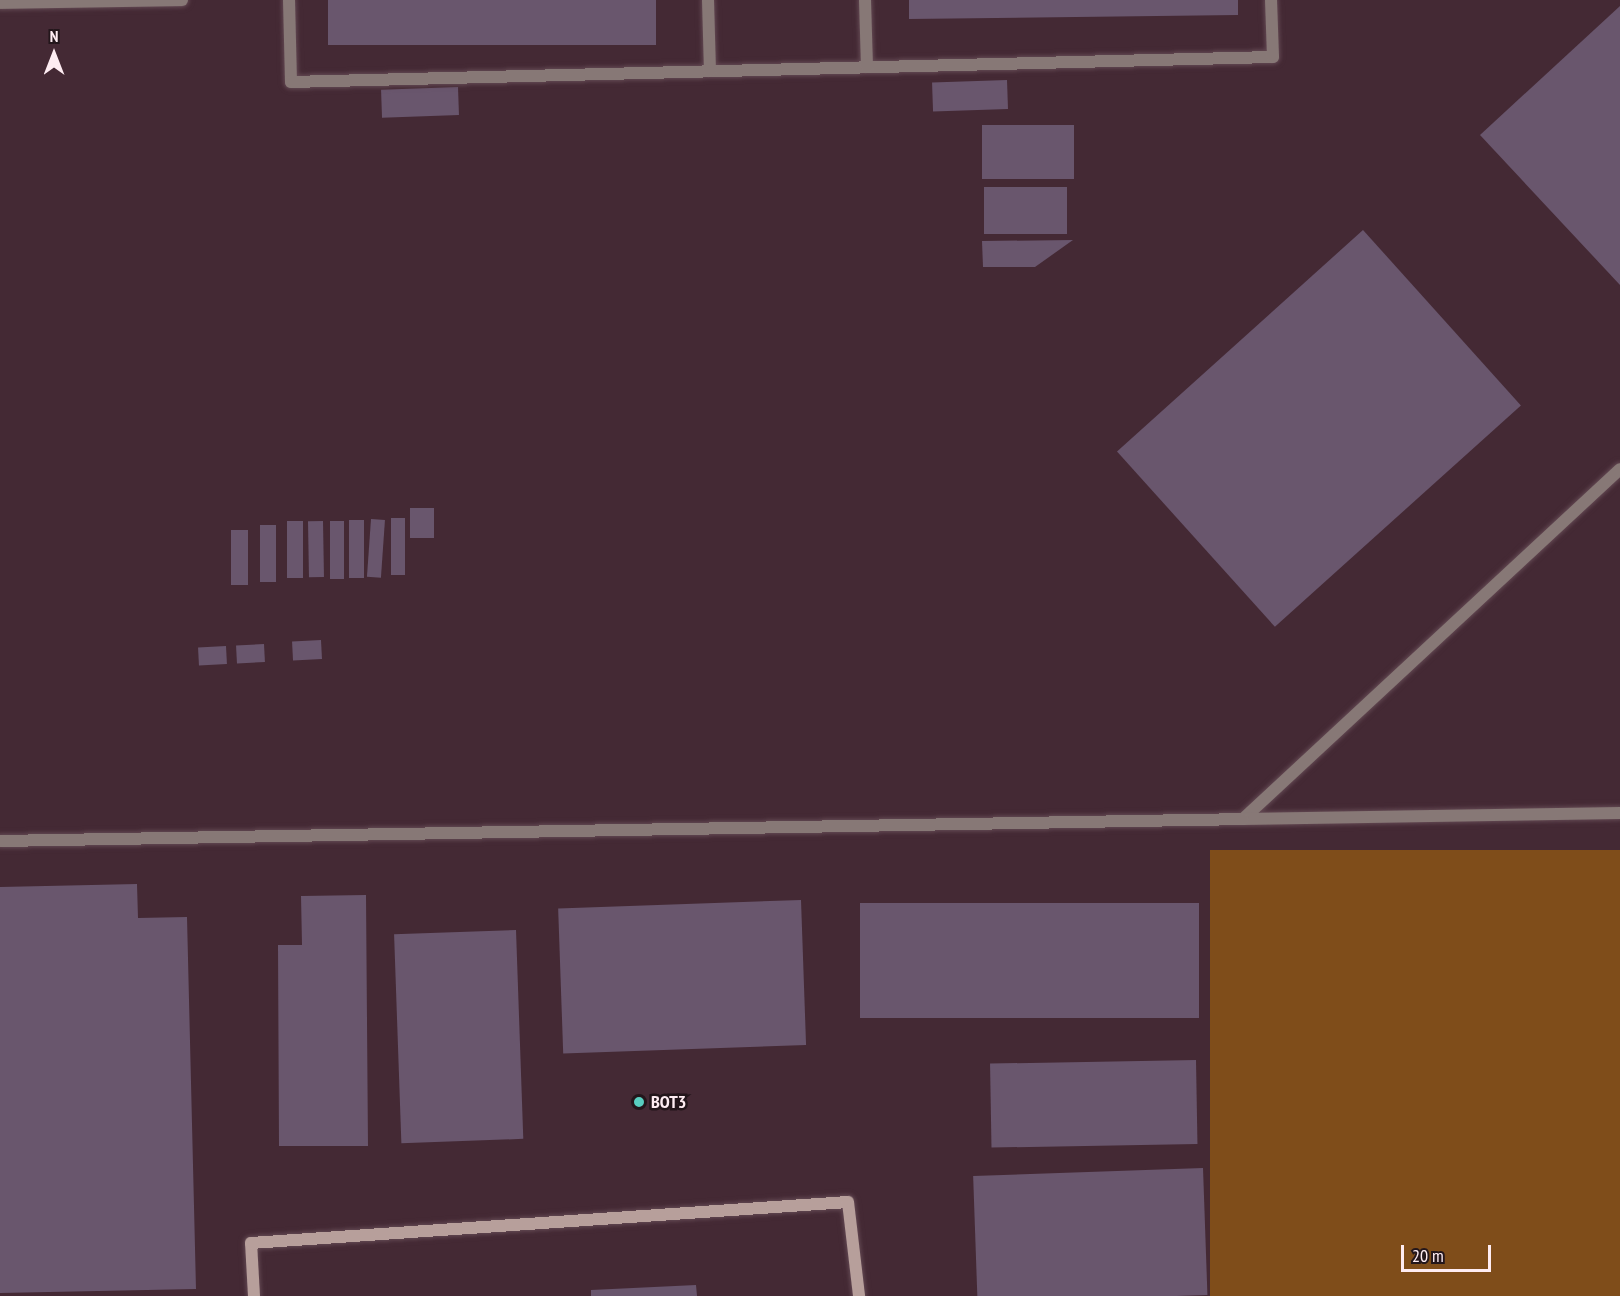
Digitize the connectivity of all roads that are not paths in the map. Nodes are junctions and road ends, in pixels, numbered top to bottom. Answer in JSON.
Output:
{"nodes":[{"id":1,"x":182,"y":0,"type":"edge"},
{"id":2,"x":288,"y":0,"type":"edge"},
{"id":3,"x":708,"y":0,"type":"edge"},
{"id":4,"x":865,"y":0,"type":"edge"},
{"id":5,"x":1271,"y":0,"type":"edge"},
{"id":6,"x":79,"y":1,"type":"edge"},
{"id":7,"x":0,"y":3,"type":"edge"},
{"id":8,"x":867,"y":67,"type":"junction"},
{"id":9,"x":710,"y":71,"type":"junction"},
{"id":10,"x":1620,"y":469,"type":"edge"},
{"id":11,"x":1620,"y":813,"type":"edge"},
{"id":12,"x":1243,"y":819,"type":"junction"},
{"id":13,"x":0,"y":841,"type":"edge"},
{"id":14,"x":254,"y":1296,"type":"edge"},
{"id":15,"x":859,"y":1296,"type":"edge"}],
"edges":[{"from":1,"to":6,"type":"street"},
{"from":2,"to":9,"type":"street"},
{"from":3,"to":9,"type":"street"},
{"from":4,"to":8,"type":"street"},
{"from":5,"to":8,"type":"street"},
{"from":6,"to":7,"type":"street"},
{"from":8,"to":9,"type":"street"},
{"from":10,"to":12,"type":"street"},
{"from":11,"to":12,"type":"street"},
{"from":12,"to":13,"type":"street"},
{"from":14,"to":15,"type":"street"}]}
